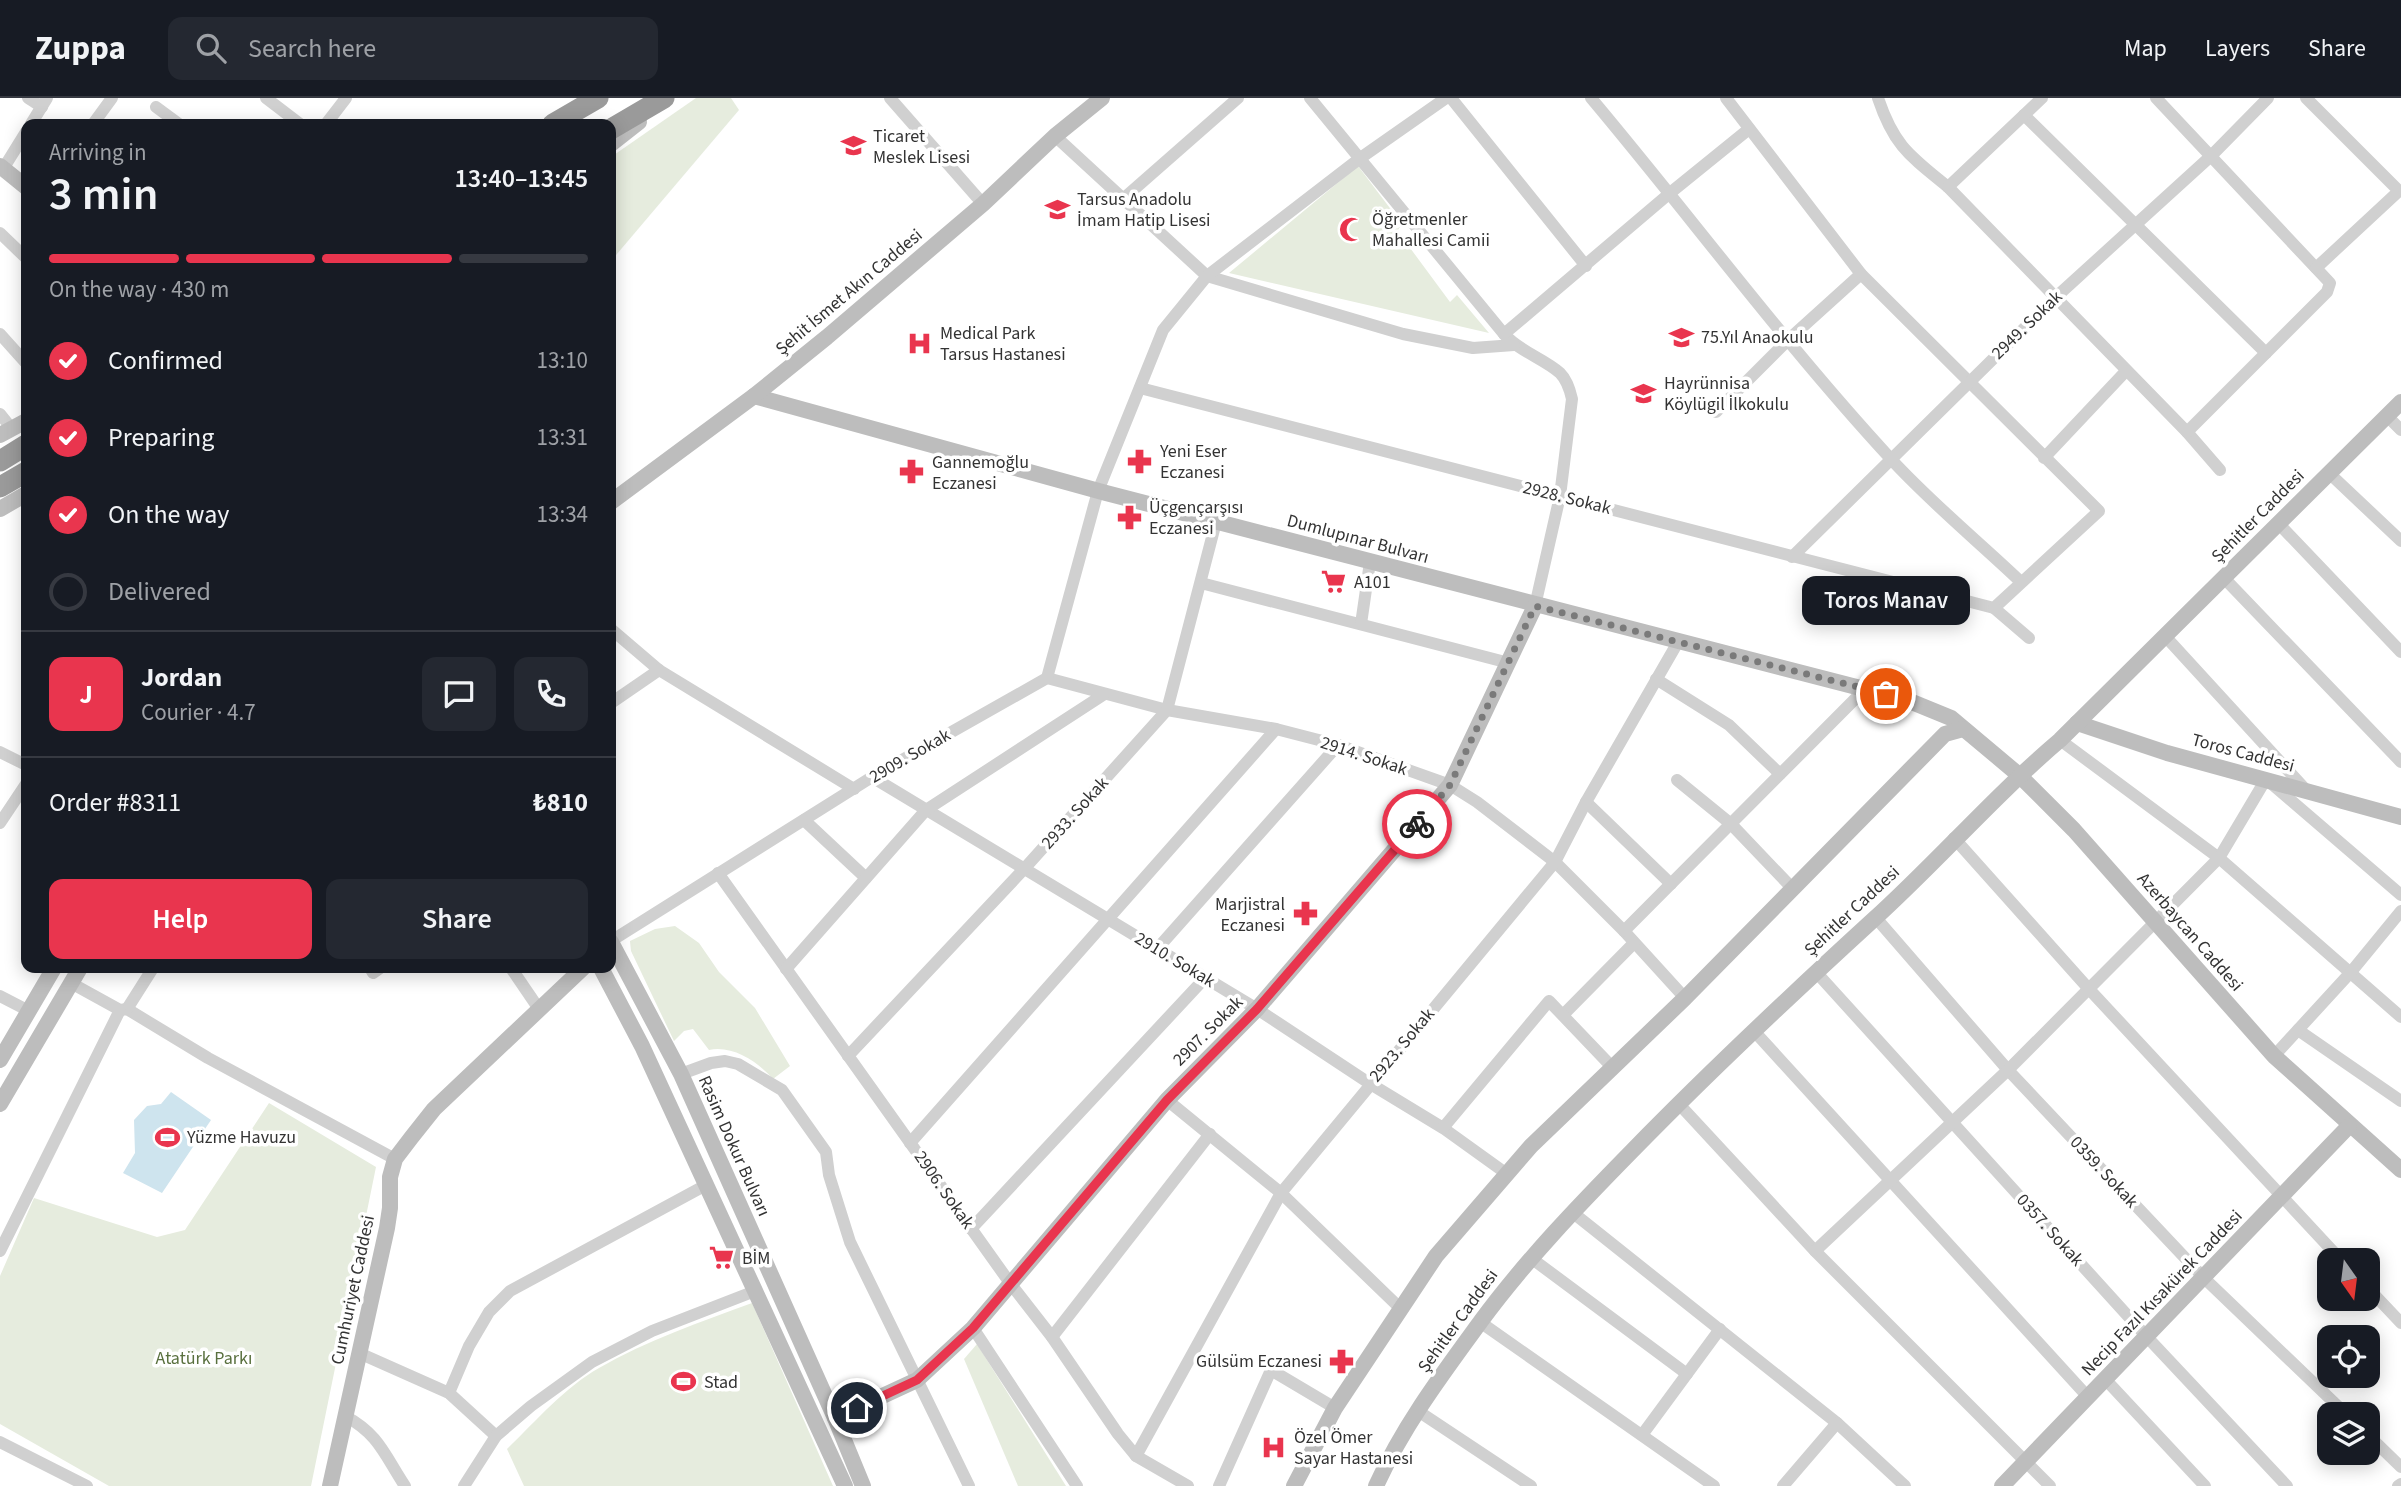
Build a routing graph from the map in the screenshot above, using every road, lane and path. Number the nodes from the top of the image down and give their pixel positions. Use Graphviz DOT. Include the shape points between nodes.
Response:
graph roads {
  1 [pos="28,98"];
  2 [pos="112,98"];
  3 [pos="266,98"];
  4 [pos="346,98"];
  5 [pos="598,98"];
  6 [pos="664,98"];
  7 [pos="669,98"];
  8 [pos="890,98"];
  9 [pos="1102,98"];
  10 [pos="1238,98"];
  11 [pos="1310,98"];
  12 [pos="1449,98"];
  13 [pos="1591,98"];
  14 [pos="1726,98"];
  15 [pos="1878,98"];
  16 [pos="2042,98"];
  17 [pos="2156,98"];
  18 [pos="2268,98"];
  19 [pos="2306,98"];
  20 [pos="45,102"];
  21 [pos="156,107"];
  22 [pos="2024,115"];
  23 [pos="34,119"];
  24 [pos="98,119"];
  25 [pos="172,119"];
  26 [pos="293,119"];
  27 [pos="330,119"];
  28 [pos="562,119"];
  29 [pos="616,126"];
  30 [pos="1749,130"];
  31 [pos="1055,136"];
  32 [pos="21,139"];
  33 [pos="616,140"];
  34 [pos="2211,156"];
  35 [pos="1359,159"];
  36 [pos="1,167"];
  37 [pos="21,183"];
  38 [pos="1948,187"];
  39 [pos="1670,193"];
  40 [pos="1123,199"];
  41 [pos="983,204"];
  42 [pos="2135,226"];
  43 [pos="0,233"];
  44 [pos="21,253"];
  45 [pos="1586,266"];
  46 [pos="2316,268"];
  47 [pos="1861,274"];
  48 [pos="1207,276"];
  49 [pos="2056,297"];
  50 [pos="0,334"];
  51 [pos="1504,334"];
  52 [pos="1788,340"];
  53 [pos="1514,345"];
  54 [pos="2266,353"];
  55 [pos="21,357"];
  56 [pos="2126,371"];
  57 [pos="1969,382"];
  58 [pos="1140,388"];
  59 [pos="754,396"];
  60 [pos="2401,402"];
  61 [pos="1716,412"];
  62 [pos="0,414"];
  63 [pos="2387,416"];
  64 [pos="13,428"];
  65 [pos="2401,430"];
  66 [pos="2187,432"];
  67 [pos="21,449"];
  68 [pos="2044,458"];
  69 [pos="1891,459"];
  70 [pos="0,461"];
  71 [pos="2220,470"];
  72 [pos="2329,473"];
  73 [pos="21,474"];
  74 [pos="0,487"];
  75 [pos="1098,491"];
  76 [pos="1560,496"];
  77 [pos="21,497"];
  78 [pos="616,498"];
  79 [pos="0,509"];
  80 [pos="1216,522"];
  81 [pos="2278,523"];
  82 [pos="2401,541"];
  83 [pos="1792,557"];
  84 [pos="1370,562"];
  85 [pos="2224,578"];
  86 [pos="2021,582"];
  87 [pos="1201,583"];
  88 [pos="1535,606"];
  89 [pos="1994,608"];
  90 [pos="1361,624"];
  91 [pos="616,633"];
  92 [pos="2165,636"];
  93 [pos="2029,638"];
  94 [pos="1678,642"];
  95 [pos="2401,652"];
  96 [pos="1509,663"];
  97 [pos="659,670"];
  98 [pos="1047,678"];
  99 [pos="1657,679"];
  100 [pos="1865,689"];
  101 [pos="1103,695"];
  102 [pos="616,700"];
  103 [pos="1167,709"];
  104 [pos="2077,723"];
  105 [pos="1957,724"];
  106 [pos="1276,729"];
  107 [pos="2060,740"];
  108 [pos="1338,745"];
  109 [pos="0,752"];
  110 [pos="21,762"];
  111 [pos="2401,762"];
  112 [pos="1780,774"];
  113 [pos="2019,775"];
  114 [pos="872,778"];
  115 [pos="2266,779"];
  116 [pos="1677,780"];
  117 [pos="1450,785"];
  118 [pos="853,789"];
  119 [pos="2306,790"];
  120 [pos="21,792"];
  121 [pos="1586,802"];
  122 [pos="926,810"];
  123 [pos="2400,813"];
  124 [pos="804,820"];
  125 [pos="0,823"];
  126 [pos="1731,824"];
  127 [pos="1954,838"];
  128 [pos="2219,858"];
  129 [pos="1555,862"];
  130 [pos="1024,869"];
  131 [pos="718,873"];
  132 [pos="866,878"];
  133 [pos="1671,884"];
  134 [pos="1793,889"];
  135 [pos="2401,895"];
  136 [pos="2401,911"];
  137 [pos="1876,918"];
  138 [pos="1108,920"];
  139 [pos="2155,920"];
  140 [pos="1624,931"];
  141 [pos="616,938"];
  142 [pos="1634,943"];
  143 [pos="1157,949"];
  144 [pos="616,950"];
  145 [pos="786,969"];
  146 [pos="1816,971"];
  147 [pos="2351,972"];
  148 [pos="51,973"];
  149 [pos="77,973"];
  150 [pos="149,973"];
  151 [pos="514,973"];
  152 [pos="578,973"];
  153 [pos="604,973"];
  154 [pos="1205,978"];
  155 [pos="71,983"];
  156 [pos="2088,988"];
  157 [pos="0,996"];
  158 [pos="1685,998"];
  159 [pos="124,1009"];
  160 [pos="539,1009"];
  161 [pos="1257,1009"];
  162 [pos="29,1011"];
  163 [pos="1563,1016"];
  164 [pos="2401,1017"];
  165 [pos="2298,1030"];
  166 [pos="1754,1031"];
  167 [pos="848,1056"];
  168 [pos="2274,1056"];
  169 [pos="0,1060"];
  170 [pos="1613,1068"];
  171 [pos="2008,1070"];
  172 [pos="681,1074"];
  173 [pos="1370,1083"];
  174 [pos="1167,1100"];
  175 [pos="2401,1101"];
  176 [pos="1678,1103"];
  177 [pos="0,1104"];
  178 [pos="1951,1121"];
  179 [pos="2349,1126"];
  180 [pos="1443,1128"];
  181 [pos="1210,1134"];
  182 [pos="910,1143"];
  183 [pos="395,1159"];
  184 [pos="2401,1170"];
  185 [pos="1507,1174"];
  186 [pos="1889,1180"];
  187 [pos="706,1185"];
  188 [pos="1281,1193"];
  189 [pos="2281,1198"];
  190 [pos="1572,1212"];
  191 [pos="971,1229"];
  192 [pos="2329,1248"];
  193 [pos="0,1251"];
  194 [pos="1815,1251"];
  195 [pos="1531,1258"];
  196 [pos="2204,1278"];
  197 [pos="1010,1283"];
  198 [pos="755,1291"];
  199 [pos="2380,1301"];
  200 [pos="1401,1309"];
  201 [pos="1480,1322"];
  202 [pos="2401,1323"];
  203 [pos="973,1328"];
  204 [pos="1720,1329"];
  205 [pos="2147,1336"];
  206 [pos="1052,1337"];
  207 [pos="359,1353"];
  208 [pos="1687,1374"];
  209 [pos="917,1380"];
  210 [pos="2106,1380"];
  211 [pos="449,1393"];
  212 [pos="2088,1397"];
  213 [pos="2333,1402"];
  214 [pos="1335,1408"];
  215 [pos="1418,1411"];
  216 [pos="345,1416"];
  217 [pos="835,1418"];
  218 [pos="1837,1423"];
  219 [pos="1642,1435"];
  220 [pos="496,1436"];
  221 [pos="0,1442"];
  222 [pos="2380,1447"];
  223 [pos="1136,1456"];
  224 [pos="2026,1461"];
  225 [pos="2401,1467"];
  226 [pos="80,1484"];
  227 [pos="1382,1484"];
  228 [pos="330,1486"];
  229 [pos="405,1486"];
  230 [pos="464,1486"];
  231 [pos="845,1486"];
  232 [pos="863,1486"];
  233 [pos="969,1486"];
  234 [pos="1077,1486"];
  235 [pos="1188,1486"];
  236 [pos="1219,1486"];
  237 [pos="1294,1486"];
  238 [pos="1531,1486"];
  239 [pos="1714,1486"];
  240 [pos="1783,1486"];
  241 [pos="1905,1486"];
  242 [pos="2001,1486"];
  243 [pos="2050,1486"];
  244 [pos="2205,1486"];
  245 [pos="2287,1486"];
  1 -- 20 [label="street"];
  2 -- 24 [label="street"];
  3 -- 26 [label="street"];
  4 -- 27 [label="street"];
  5 -- 28 [label="highway"];
  6 -- 29 [label="highway"];
  7 -- 33 [label="street"];
  8 -- 41 [label="street"];
  9 -- 31 [label="street, Şehit İsmet Akın Caddesi"];
  10 -- 40 [label="street"];
  11 -- 35 [label="street"];
  12 -- 35 [label="street"];
  12 -- 45 [label="street"];
  13 -- 39 [label="street"];
  14 -- 30 [label="street"];
  15 -- 38 [label="street" via="1887,125 1907,154"];
  16 -- 22 [label="street"];
  17 -- 34 [label="street"];
  18 -- 34 [label="street, 2949. Sokak"];
  19 -- 46 [label="street" via="2399,191"];
  20 -- 23 [label="street"];
  21 -- 25 [label="street"];
  22 -- 38 [label="street"];
  22 -- 42 [label="street"];
  30 -- 39 [label="street"];
  30 -- 47 [label="street"];
  31 -- 40 [label="street"];
  31 -- 41 [label="street, Şehit İsmet Akın Caddesi"];
  32 -- 36 [label="street"];
  34 -- 42 [label="street, 2949. Sokak"];
  34 -- 46 [label="street"];
  35 -- 48 [label="street"];
  35 -- 51 [label="street"];
  36 -- 37 [label="street"];
  38 -- 49 [label="street"];
  39 -- 45 [label="street"];
  39 -- 52 [label="street"];
  40 -- 48 [label="street"];
  41 -- 59 [label="street, Şehit İsmet Akın Caddesi"];
  42 -- 49 [label="street, 2949. Sokak"];
  42 -- 54 [label="street"];
  43 -- 44 [label="street"];
  45 -- 51 [label="street"];
  46 -- 54 [label="street" via="2330,283 2327,292"];
  47 -- 52 [label="street"];
  47 -- 57 [label="street"];
  48 -- 53 [label="street" via="1403,334 1472,348"];
  48 -- 58 [label="street" via="1163,330"];
  49 -- 56 [label="street"];
  49 -- 57 [label="street, 2949. Sokak"];
  50 -- 55 [label="street"];
  51 -- 53 [label="street"];
  52 -- 61 [label="street"];
  52 -- 69 [label="street"];
  53 -- 76 [label="street" via="1561,374 1573,398"];
  54 -- 66 [label="street"];
  56 -- 66 [label="street"];
  56 -- 68 [label="street"];
  57 -- 68 [label="street"];
  57 -- 69 [label="street, 2949. Sokak"];
  58 -- 75 [label="street"];
  58 -- 76 [label="street, 2928. Sokak"];
  59 -- 75 [label="street, Dumlupınar Bulvarı"];
  59 -- 78 [label="street, Şehit İsmet Akın Caddesi"];
  60 -- 63 [label="street, Şehitler Caddesi"];
  62 -- 64 [label="street"];
  63 -- 65 [label="street"];
  63 -- 72 [label="street, Şehitler Caddesi"];
  66 -- 71 [label="street"];
  67 -- 70 [label="highway"];
  68 -- 86 [label="street" via="2099,511"];
  69 -- 83 [label="street, 2949. Sokak"];
  69 -- 86 [label="street"];
  72 -- 81 [label="street, Şehitler Caddesi"];
  72 -- 82 [label="street"];
  73 -- 74 [label="highway"];
  75 -- 80 [label="street, Dumlupınar Bulvarı"];
  75 -- 98 [label="street"];
  76 -- 83 [label="street, 2928. Sokak"];
  76 -- 88 [label="street"];
  77 -- 79 [label="street"];
  80 -- 84 [label="street, Dumlupınar Bulvarı"];
  80 -- 87 [label="street, 2933. Sokak"];
  81 -- 85 [label="street, Şehitler Caddesi"];
  81 -- 95 [label="street"];
  83 -- 89 [label="street, 2928. Sokak"];
  84 -- 88 [label="street, Dumlupınar Bulvarı"];
  84 -- 90 [label="street"];
  85 -- 92 [label="street, Şehitler Caddesi"];
  85 -- 111 [label="street"];
  86 -- 89 [label="street"];
  87 -- 90 [label="street"];
  87 -- 103 [label="street, 2933. Sokak"];
  88 -- 94 [label="street, Dumlupınar Bulvarı"];
  88 -- 96 [label="street, 2907. Sokak"];
  89 -- 93 [label="street, 2928. Sokak"];
  90 -- 96 [label="street"];
  91 -- 97 [label="street"];
  92 -- 104 [label="street, Şehitler Caddesi"];
  92 -- 119 [label="street"];
  94 -- 99 [label="street, 2923. Sokak"];
  94 -- 100 [label="street, Dumlupınar Bulvarı"];
  96 -- 117 [label="street, 2907. Sokak"];
  97 -- 102 [label="street"];
  97 -- 118 [label="street"];
  98 -- 101 [label="street, 2914. Sokak"];
  98 -- 114 [label="street, 2909. Sokak"];
  99 -- 112 [label="street" via="1729,725"];
  99 -- 121 [label="street, 2923. Sokak"];
  100 -- 105 [label="street, Dumlupınar Bulvarı" via="1907,700"];
  100 -- 112 [label="street"];
  101 -- 103 [label="street, 2914. Sokak"];
  101 -- 122 [label="street"];
  103 -- 106 [label="street, 2914. Sokak"];
  103 -- 130 [label="street, 2933. Sokak"];
  104 -- 107 [label="street, Şehitler Caddesi"];
  104 -- 115 [label="street, Toros Caddesi"];
  105 -- 113 [label="street, Azerbaycan Caddesi"];
  105 -- 134 [label="street"];
  106 -- 108 [label="street, 2914. Sokak"];
  106 -- 138 [label="street"];
  107 -- 113 [label="street, Şehitler Caddesi"];
  107 -- 128 [label="street"];
  108 -- 117 [label="street, 2914. Sokak"];
  108 -- 143 [label="street"];
  109 -- 110 [label="street"];
  112 -- 126 [label="street"];
  113 -- 127 [label="street, Şehitler Caddesi"];
  113 -- 139 [label="street, Azerbaycan Caddesi"];
  114 -- 118 [label="street, 2909. Sokak"];
  114 -- 122 [label="street, 2910. Sokak"];
  115 -- 119 [label="street, Toros Caddesi"];
  115 -- 128 [label="street"];
  115 -- 135 [label="street"];
  116 -- 126 [label="street"];
  117 -- 129 [label="street, 2914. Sokak"];
  117 -- 161 [label="street, 2907. Sokak"];
  118 -- 124 [label="street, 2909. Sokak"];
  119 -- 123 [label="street, Toros Caddesi"];
  120 -- 125 [label="street"];
  121 -- 129 [label="street, 2923. Sokak"];
  121 -- 133 [label="street"];
  122 -- 130 [label="street, 2910. Sokak"];
  122 -- 132 [label="street"];
  124 -- 131 [label="street, 2909. Sokak"];
  124 -- 132 [label="street"];
  126 -- 133 [label="street"];
  126 -- 134 [label="street"];
  127 -- 137 [label="street, Şehitler Caddesi"];
  127 -- 156 [label="street"];
  128 -- 139 [label="street"];
  128 -- 147 [label="street"];
  129 -- 140 [label="street, 2914. Sokak"];
  129 -- 173 [label="street, 2923. Sokak"];
  130 -- 138 [label="street, 2910. Sokak"];
  130 -- 167 [label="street, 2933. Sokak"];
  131 -- 141 [label="street, 2909. Sokak"];
  131 -- 145 [label="street, 2906. Sokak"];
  132 -- 145 [label="street"];
  133 -- 140 [label="street"];
  134 -- 158 [label="street"];
  136 -- 147 [label="street"];
  137 -- 146 [label="street, Şehitler Caddesi"];
  137 -- 171 [label="street, 0359. Sokak"];
  138 -- 143 [label="street, 2910. Sokak"];
  138 -- 182 [label="street"];
  139 -- 156 [label="street"];
  139 -- 168 [label="street, Azerbaycan Caddesi"];
  140 -- 142 [label="street, 2914. Sokak"];
  142 -- 158 [label="street, 2914. Sokak"];
  142 -- 163 [label="street"];
  143 -- 154 [label="street, 2910. Sokak"];
  144 -- 172 [label="street, Rasim Dokur Bulvarı"];
  145 -- 167 [label="street, 2906. Sokak"];
  146 -- 166 [label="street, Şehitler Caddesi"];
  146 -- 178 [label="street, 0357. Sokak"];
  147 -- 164 [label="street"];
  147 -- 165 [label="street"];
  148 -- 162 [label="street"];
  149 -- 155 [label="street"];
  150 -- 159 [label="street"];
  151 -- 160 [label="street"];
  152 -- 160 [label="street, Cumhuriyet Caddesi"];
  153 -- 187 [label="street"];
  154 -- 161 [label="street, 2910. Sokak"];
  154 -- 191 [label="street"];
  155 -- 159 [label="street"];
  155 -- 177 [label="street"];
  156 -- 171 [label="street"];
  156 -- 189 [label="street"];
  157 -- 162 [label="street"];
  158 -- 170 [label="street"];
  159 -- 183 [label="street"];
  159 -- 193 [label="street"];
  160 -- 183 [label="street, Cumhuriyet Caddesi" via="434,1109"];
  161 -- 173 [label="street, 2910. Sokak"];
  161 -- 174 [label="street, 2907. Sokak"];
  162 -- 169 [label="street"];
  163 -- 170 [label="street"];
  163 -- 180 [label="street" via="1549,1001"];
  165 -- 168 [label="street"];
  165 -- 175 [label="street"];
  166 -- 176 [label="street, Şehitler Caddesi"];
  166 -- 186 [label="street"];
  167 -- 182 [label="street, 2906. Sokak"];
  168 -- 179 [label="street, Azerbaycan Caddesi"];
  170 -- 185 [label="street"];
  171 -- 178 [label="street"];
  171 -- 196 [label="street, 0359. Sokak"];
  172 -- 209 [label="street" via="725,1061 782,1090 826,1152 850,1242"];
  172 -- 217 [label="street, Rasim Dokur Bulvarı"];
  173 -- 180 [label="street, 2910. Sokak"];
  173 -- 188 [label="street, 2923. Sokak"];
  174 -- 181 [label="street"];
  174 -- 197 [label="street, 2907. Sokak"];
  176 -- 190 [label="street, Şehitler Caddesi"];
  176 -- 194 [label="street"];
  178 -- 186 [label="street"];
  178 -- 205 [label="street, 0357. Sokak"];
  179 -- 184 [label="street, Azerbaycan Caddesi"];
  179 -- 189 [label="street, Necip Fazıl Kısakürek Caddesi"];
  180 -- 185 [label="street, 2910. Sokak"];
  181 -- 188 [label="street"];
  181 -- 206 [label="street"];
  182 -- 191 [label="street, 2906. Sokak"];
  183 -- 207 [label="street, Cumhuriyet Caddesi" via="389,1218"];
  185 -- 200 [label="street" via="1436,1256"];
  186 -- 194 [label="street"];
  186 -- 212 [label="street"];
  187 -- 198 [label="street"];
  187 -- 211 [label="street" via="510,1291 489,1312"];
  188 -- 200 [label="street"];
  188 -- 223 [label="street, 2923. Sokak"];
  189 -- 192 [label="street"];
  189 -- 196 [label="street, Necip Fazıl Kısakürek Caddesi"];
  190 -- 195 [label="street, Şehitler Caddesi"];
  190 -- 204 [label="street"];
  191 -- 197 [label="street, 2906. Sokak"];
  194 -- 224 [label="street"];
  195 -- 201 [label="street, Şehitler Caddesi"];
  195 -- 208 [label="street"];
  196 -- 205 [label="street, Necip Fazıl Kısakürek Caddesi"];
  196 -- 213 [label="street, 0359. Sokak"];
  197 -- 203 [label="street, 2907. Sokak"];
  197 -- 206 [label="street, 2906. Sokak"];
  198 -- 220 [label="street" via="652,1331 592,1362"];
  198 -- 231 [label="street"];
  199 -- 202 [label="street"];
  200 -- 214 [label="street"];
  201 -- 215 [label="street, Şehitler Caddesi"];
  201 -- 219 [label="street"];
  203 -- 209 [label="street, 2907. Sokak"];
  203 -- 234 [label="street"];
  204 -- 208 [label="street"];
  204 -- 218 [label="street"];
  205 -- 210 [label="street, Necip Fazıl Kısakürek Caddesi"];
  205 -- 245 [label="street, 0357. Sokak"];
  206 -- 223 [label="street, 2906. Sokak"];
  207 -- 211 [label="street"];
  207 -- 216 [label="street, Cumhuriyet Caddesi"];
  208 -- 219 [label="street"];
  209 -- 217 [label="street, 2907. Sokak"];
  209 -- 233 [label="street"];
  210 -- 212 [label="street, Necip Fazıl Kısakürek Caddesi"];
  210 -- 244 [label="street"];
  211 -- 220 [label="street"];
  212 -- 224 [label="street, Necip Fazıl Kısakürek Caddesi"];
  214 -- 236 [label="street" via="1271,1370"];
  214 -- 237 [label="street"];
  215 -- 227 [label="street, Şehitler Caddesi"];
  215 -- 238 [label="street"];
  216 -- 228 [label="street, Cumhuriyet Caddesi"];
  216 -- 229 [label="street" via="364,1426 383,1448"];
  217 -- 232 [label="street, Rasim Dokur Bulvarı"];
  218 -- 240 [label="street"];
  218 -- 241 [label="street"];
  219 -- 239 [label="street"];
  220 -- 230 [label="street"];
  221 -- 226 [label="street"];
  222 -- 225 [label="street"];
  223 -- 235 [label="street, 2906. Sokak"];
  224 -- 242 [label="street, Necip Fazıl Kısakürek Caddesi"];
  224 -- 243 [label="street"];
}
